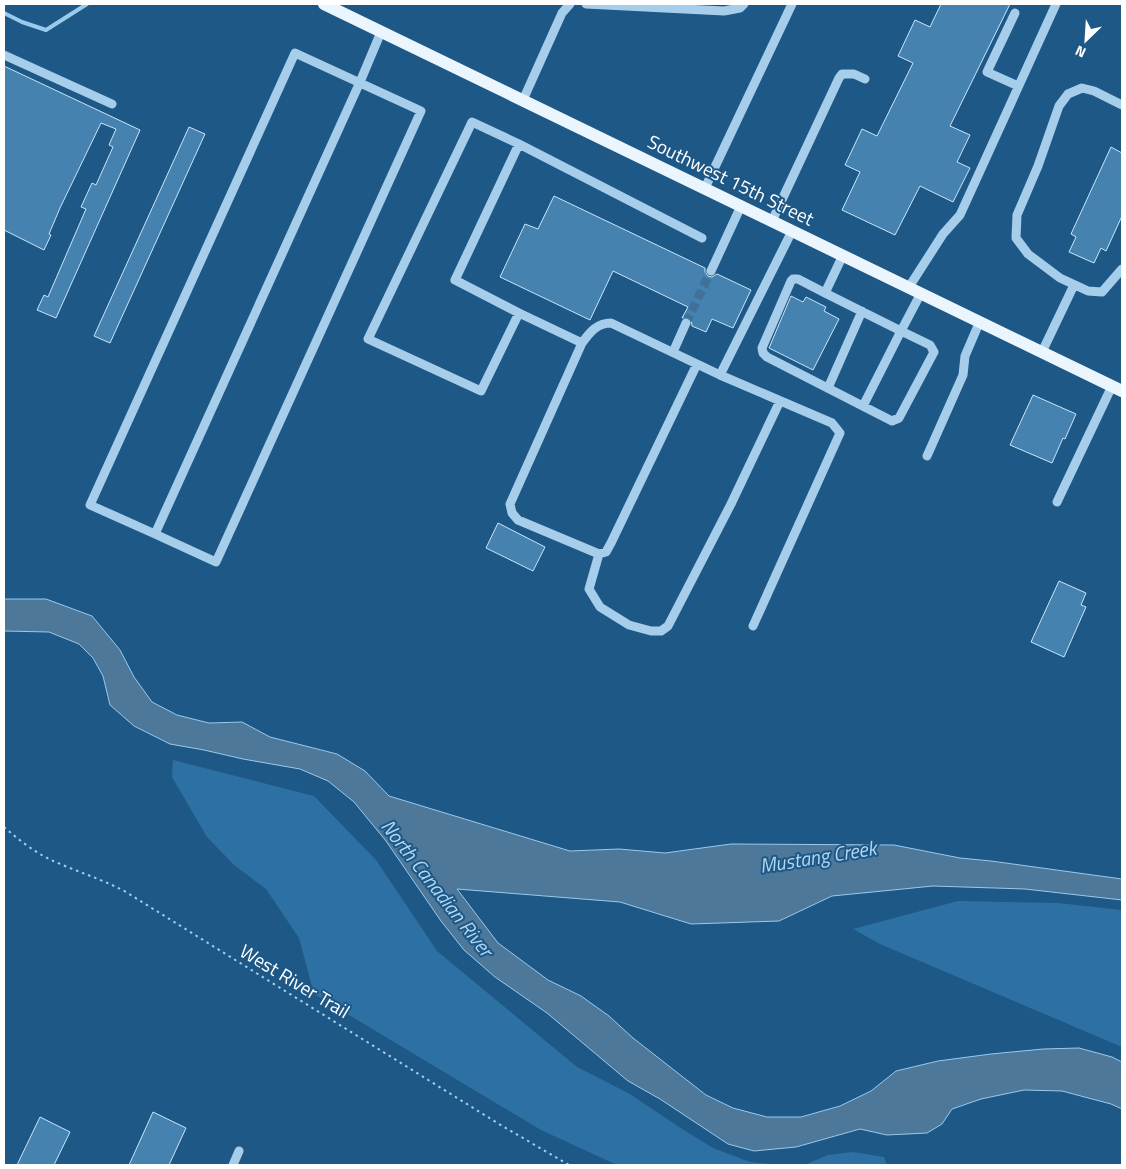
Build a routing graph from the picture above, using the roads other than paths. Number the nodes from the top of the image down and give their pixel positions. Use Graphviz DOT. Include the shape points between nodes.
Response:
graph roads {
  1 [pos="324,4"];
  2 [pos="570,4"];
  3 [pos="586,4"];
  4 [pos="744,4"];
  5 [pos="792,4"];
  6 [pos="1056,4"];
  7 [pos="1015,13"];
  8 [pos="382,32"];
  9 [pos="4,55"];
  10 [pos="865,79"];
  11 [pos="360,82"];
  12 [pos="1018,86"];
  13 [pos="523,100"];
  14 [pos="112,104"];
  15 [pos="1122,105"];
  16 [pos="519,144"];
  17 [pos="705,188"];
  18 [pos="740,206"];
  19 [pos="772,221"];
  20 [pos="792,231"];
  21 [pos="702,238"];
  22 [pos="844,256"];
  23 [pos="1122,269"];
  24 [pos="710,271"];
  25 [pos="1074,285"];
  26 [pos="915,290"];
  27 [pos="825,293"];
  28 [pos="862,311"];
  29 [pos="519,312"];
  30 [pos="980,321"];
  31 [pos="686,323"];
  32 [pos="901,330"];
  33 [pos="582,343"];
  34 [pos="674,352"];
  35 [pos="1042,352"];
  36 [pos="696,364"];
  37 [pos="720,375"];
  38 [pos="828,388"];
  39 [pos="1117,388"];
  40 [pos="780,401"];
  41 [pos="863,406"];
  42 [pos="927,456"];
  43 [pos="1057,502"];
  44 [pos="155,534"];
  45 [pos="599,554"];
  46 [pos="753,626"];
  47 [pos="240,1151"];
  48 [pos="233,1165"];
  1 -- 8 [label="main road, Southwest 15th Street"];
  2 -- 13 [label="lane" via="562,14"];
  3 -- 4 [label="lane" via="724,11"];
  5 -- 17 [label="lane"];
  6 -- 12 [label="lane"];
  7 -- 12 [label="lane" via="987,72"];
  8 -- 11 [label="lane"];
  8 -- 13 [label="main road, Southwest 15th Street"];
  9 -- 14 [label="lane"];
  10 -- 19 [label="lane" via="854,74 842,74 839,78"];
  11 -- 44 [label="lane"];
  11 -- 44 [label="lane" via="420,111 216,562"];
  11 -- 44 [label="lane" via="295,52 282,80 90,504"];
  12 -- 26 [label="lane" via="960,215 943,234"];
  13 -- 17 [label="main road, Southwest 15th Street"];
  15 -- 25 [label="lane" via="1082,88 1068,94 1059,106 1017,215 1016,238 1028,254"];
  16 -- 21 [label="lane"];
  16 -- 29 [label="lane" via="455,280"];
  16 -- 29 [label="lane" via="472,122 368,339 481,391"];
  17 -- 18 [label="main road, Southwest 15th Street"];
  18 -- 19 [label="main road, Southwest 15th Street"];
  18 -- 24 [label="lane"];
  19 -- 20 [label="main road, Southwest 15th Street"];
  20 -- 22 [label="main road, Southwest 15th Street"];
  20 -- 37 [label="lane"];
  22 -- 26 [label="main road, Southwest 15th Street"];
  22 -- 27 [label="lane"];
  23 -- 25 [label="lane" via="1102,292"];
  25 -- 35 [label="lane"];
  26 -- 30 [label="main road, Southwest 15th Street"];
  26 -- 32 [label="lane"];
  27 -- 28 [label="lane"];
  27 -- 38 [label="lane" via="794,279 762,348 766,357"];
  28 -- 32 [label="lane"];
  28 -- 38 [label="lane"];
  29 -- 33 [label="lane"];
  30 -- 35 [label="main road, Southwest 15th Street"];
  30 -- 42 [label="lane" via="965,356 963,375"];
  31 -- 34 [label="lane"];
  32 -- 41 [label="lane"];
  32 -- 41 [label="lane" via="930,345 934,352 900,418 892,421"];
  33 -- 34 [label="lane" via="593,329 611,322"];
  33 -- 45 [label="lane" via="510,504 518,520"];
  34 -- 36 [label="lane"];
  35 -- 39 [label="main road, Southwest 15th Street"];
  36 -- 37 [label="lane"];
  36 -- 45 [label="lane" via="612,543 606,552"];
  37 -- 40 [label="lane"];
  38 -- 41 [label="lane"];
  39 -- 43 [label="lane"];
  40 -- 45 [label="lane" via="668,626 661,631 651,631 629,625 600,606 589,589"];
  40 -- 46 [label="lane" via="832,424 840,434"];
  47 -- 48 [label="lane"];
}
